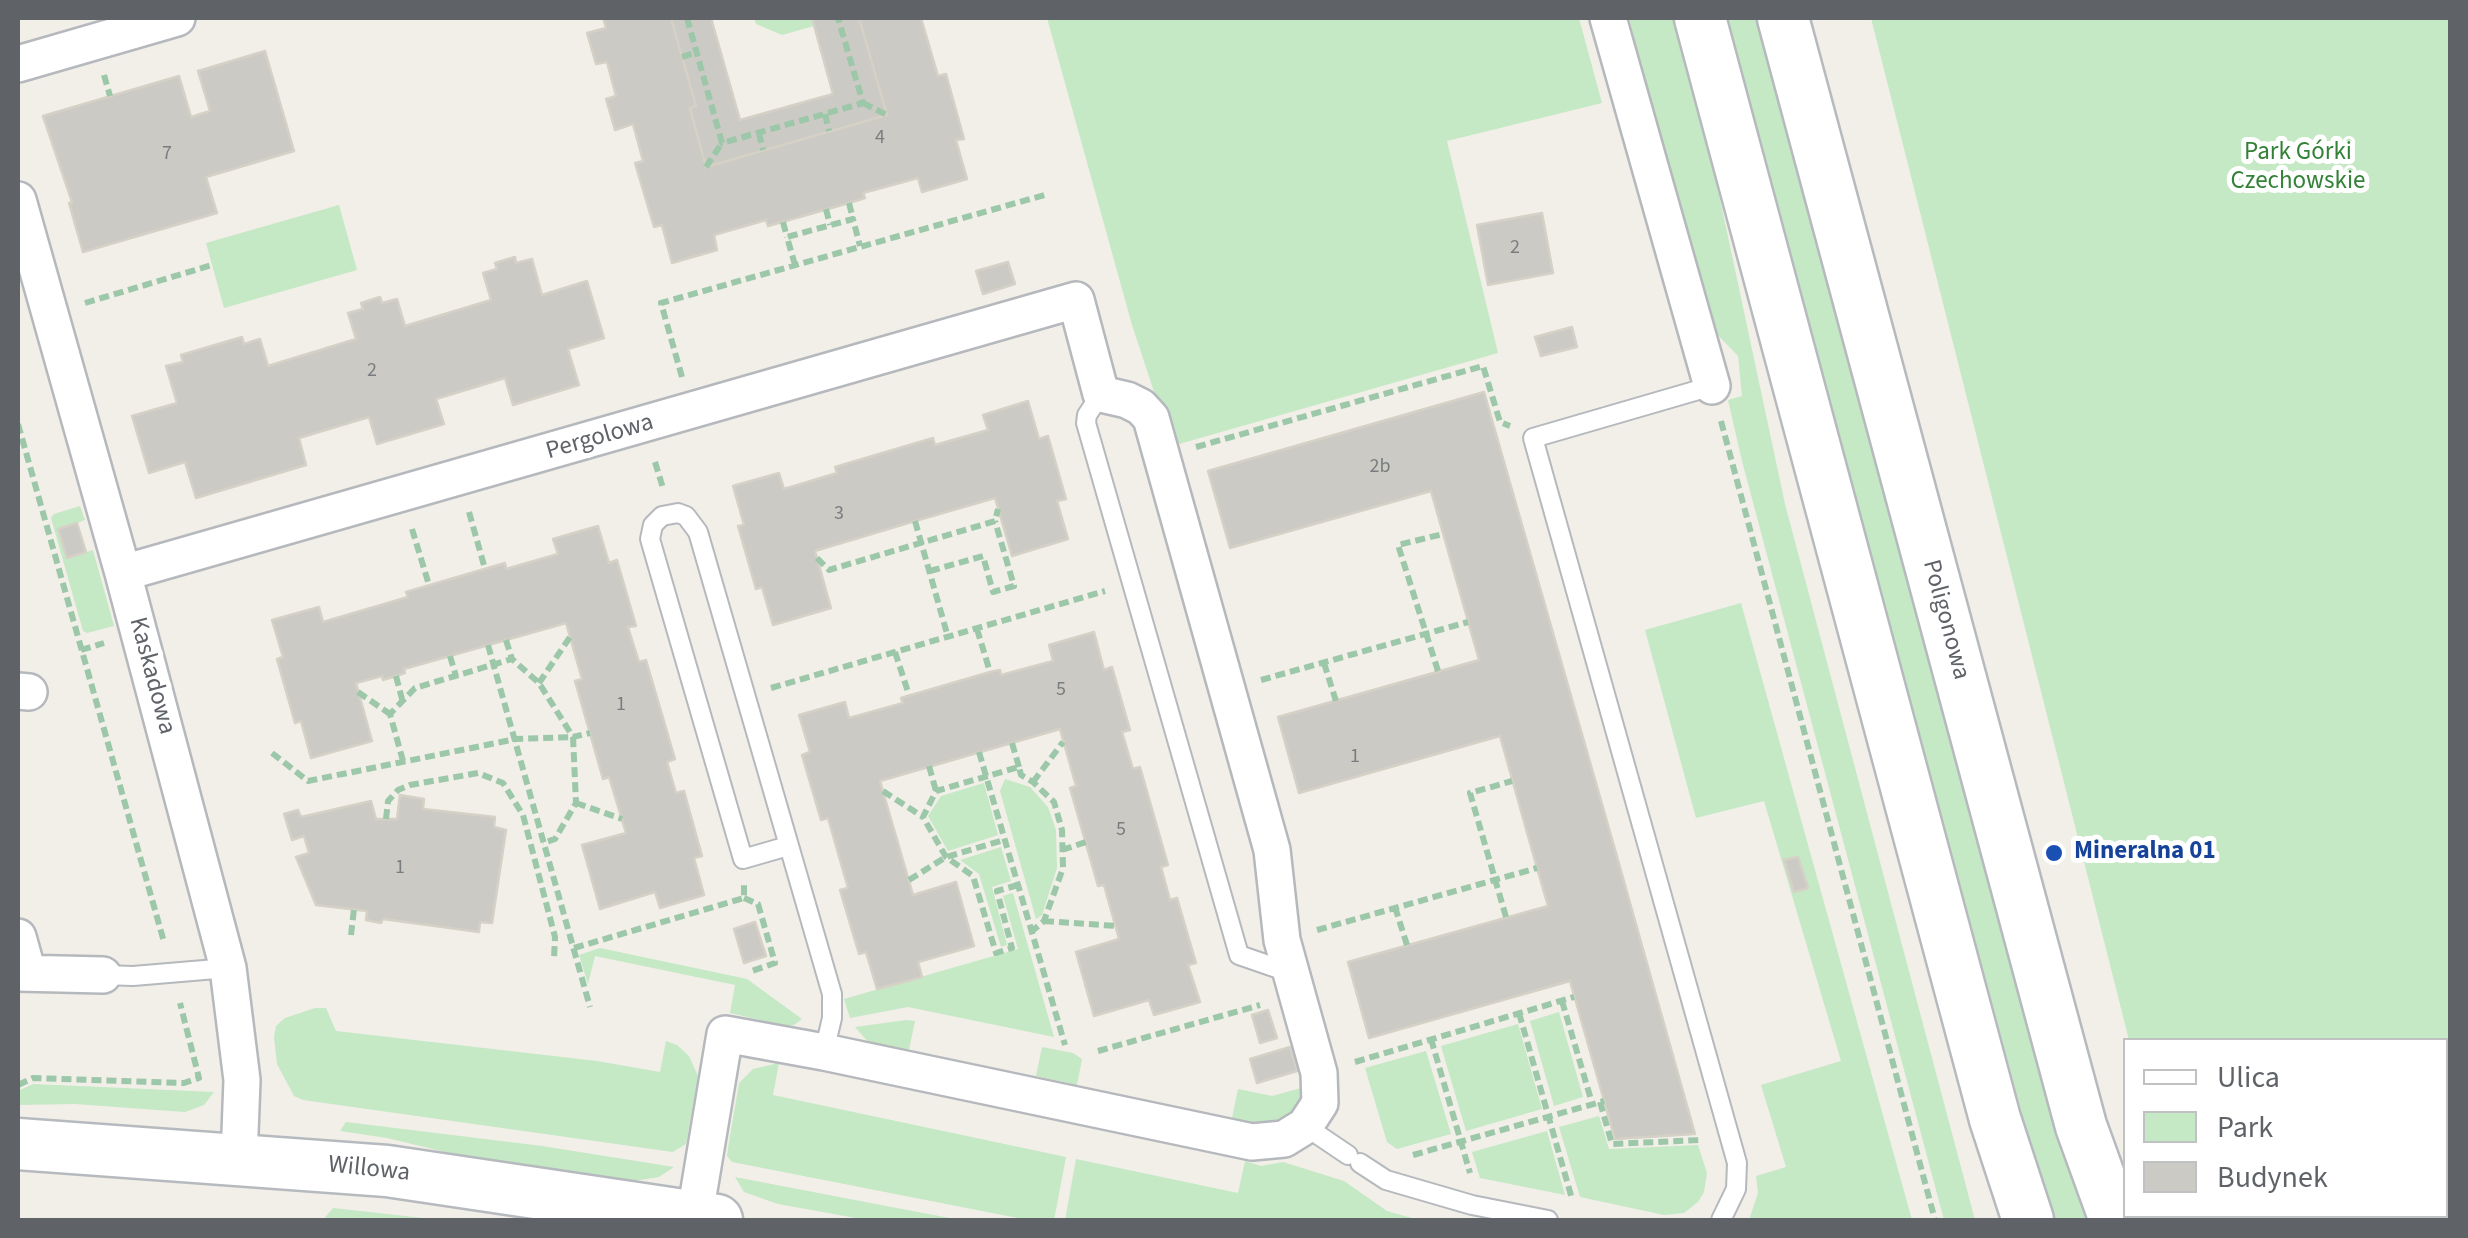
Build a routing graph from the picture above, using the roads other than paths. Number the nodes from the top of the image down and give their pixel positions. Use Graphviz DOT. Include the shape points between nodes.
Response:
graph roads {
  1 [pos="177,18"];
  2 [pos="1608,18"];
  3 [pos="1700,18"];
  4 [pos="1783,18"];
  5 [pos="18,64"];
  6 [pos="18,200"];
  7 [pos="1712,386"];
  8 [pos="1101,394"];
  9 [pos="123,574"];
  10 [pos="788,846"];
  11 [pos="18,937"];
  12 [pos="228,968"];
  13 [pos="1290,969"];
  14 [pos="23,973"];
  15 [pos="103,975"];
  16 [pos="824,1052"];
  17 [pos="1995,1120"];
  18 [pos="1305,1126"];
  19 [pos="18,1144"];
  20 [pos="239,1159"];
  21 [pos="702,1219"];
  22 [pos="1548,1220"];
  23 [pos="1721,1220"];
  24 [pos="2004,1220"];
  25 [pos="2028,1220"];
  26 [pos="2116,1220"];
  1 -- 5 [label="street"];
  2 -- 7 [label="street"];
  3 -- 17 [label="main road"];
  4 -- 26 [label="main road, Poligonowa" via="2076,1107"];
  6 -- 9 [label="street, Kaskadowa"];
  7 -- 23 [label="lane" via="1533,438 1737,1163 1736,1189"];
  8 -- 9 [label="street, Pergolowa" via="1076,300"];
  8 -- 13 [label="street" via="1140,407 1151,418 1272,850"];
  8 -- 13 [label="lane" via="1086,424 1238,955"];
  9 -- 12 [label="street, Kaskadowa"];
  10 -- 10 [label="lane" via="698,532 686,516 662,516 650,540 742,859"];
  10 -- 16 [label="lane" via="832,994"];
  11 -- 14 [label="street"];
  12 -- 15 [label="lane"];
  12 -- 20 [label="street, Kaskadowa" via="242,1080"];
  13 -- 18 [label="street" via="1318,1073 1320,1103"];
  14 -- 15 [label="street"];
  16 -- 18 [label="street" via="1252,1142 1284,1138"];
  16 -- 21 [label="street" via="725,1034"];
  17 -- 24 [label="main road"];
  17 -- 25 [label="main road"];
  18 -- 22 [label="lane" via="1386,1180"];
  19 -- 20 [label="main road, Willowa"];
  20 -- 21 [label="main road, Willowa" via="387,1171"];
}
